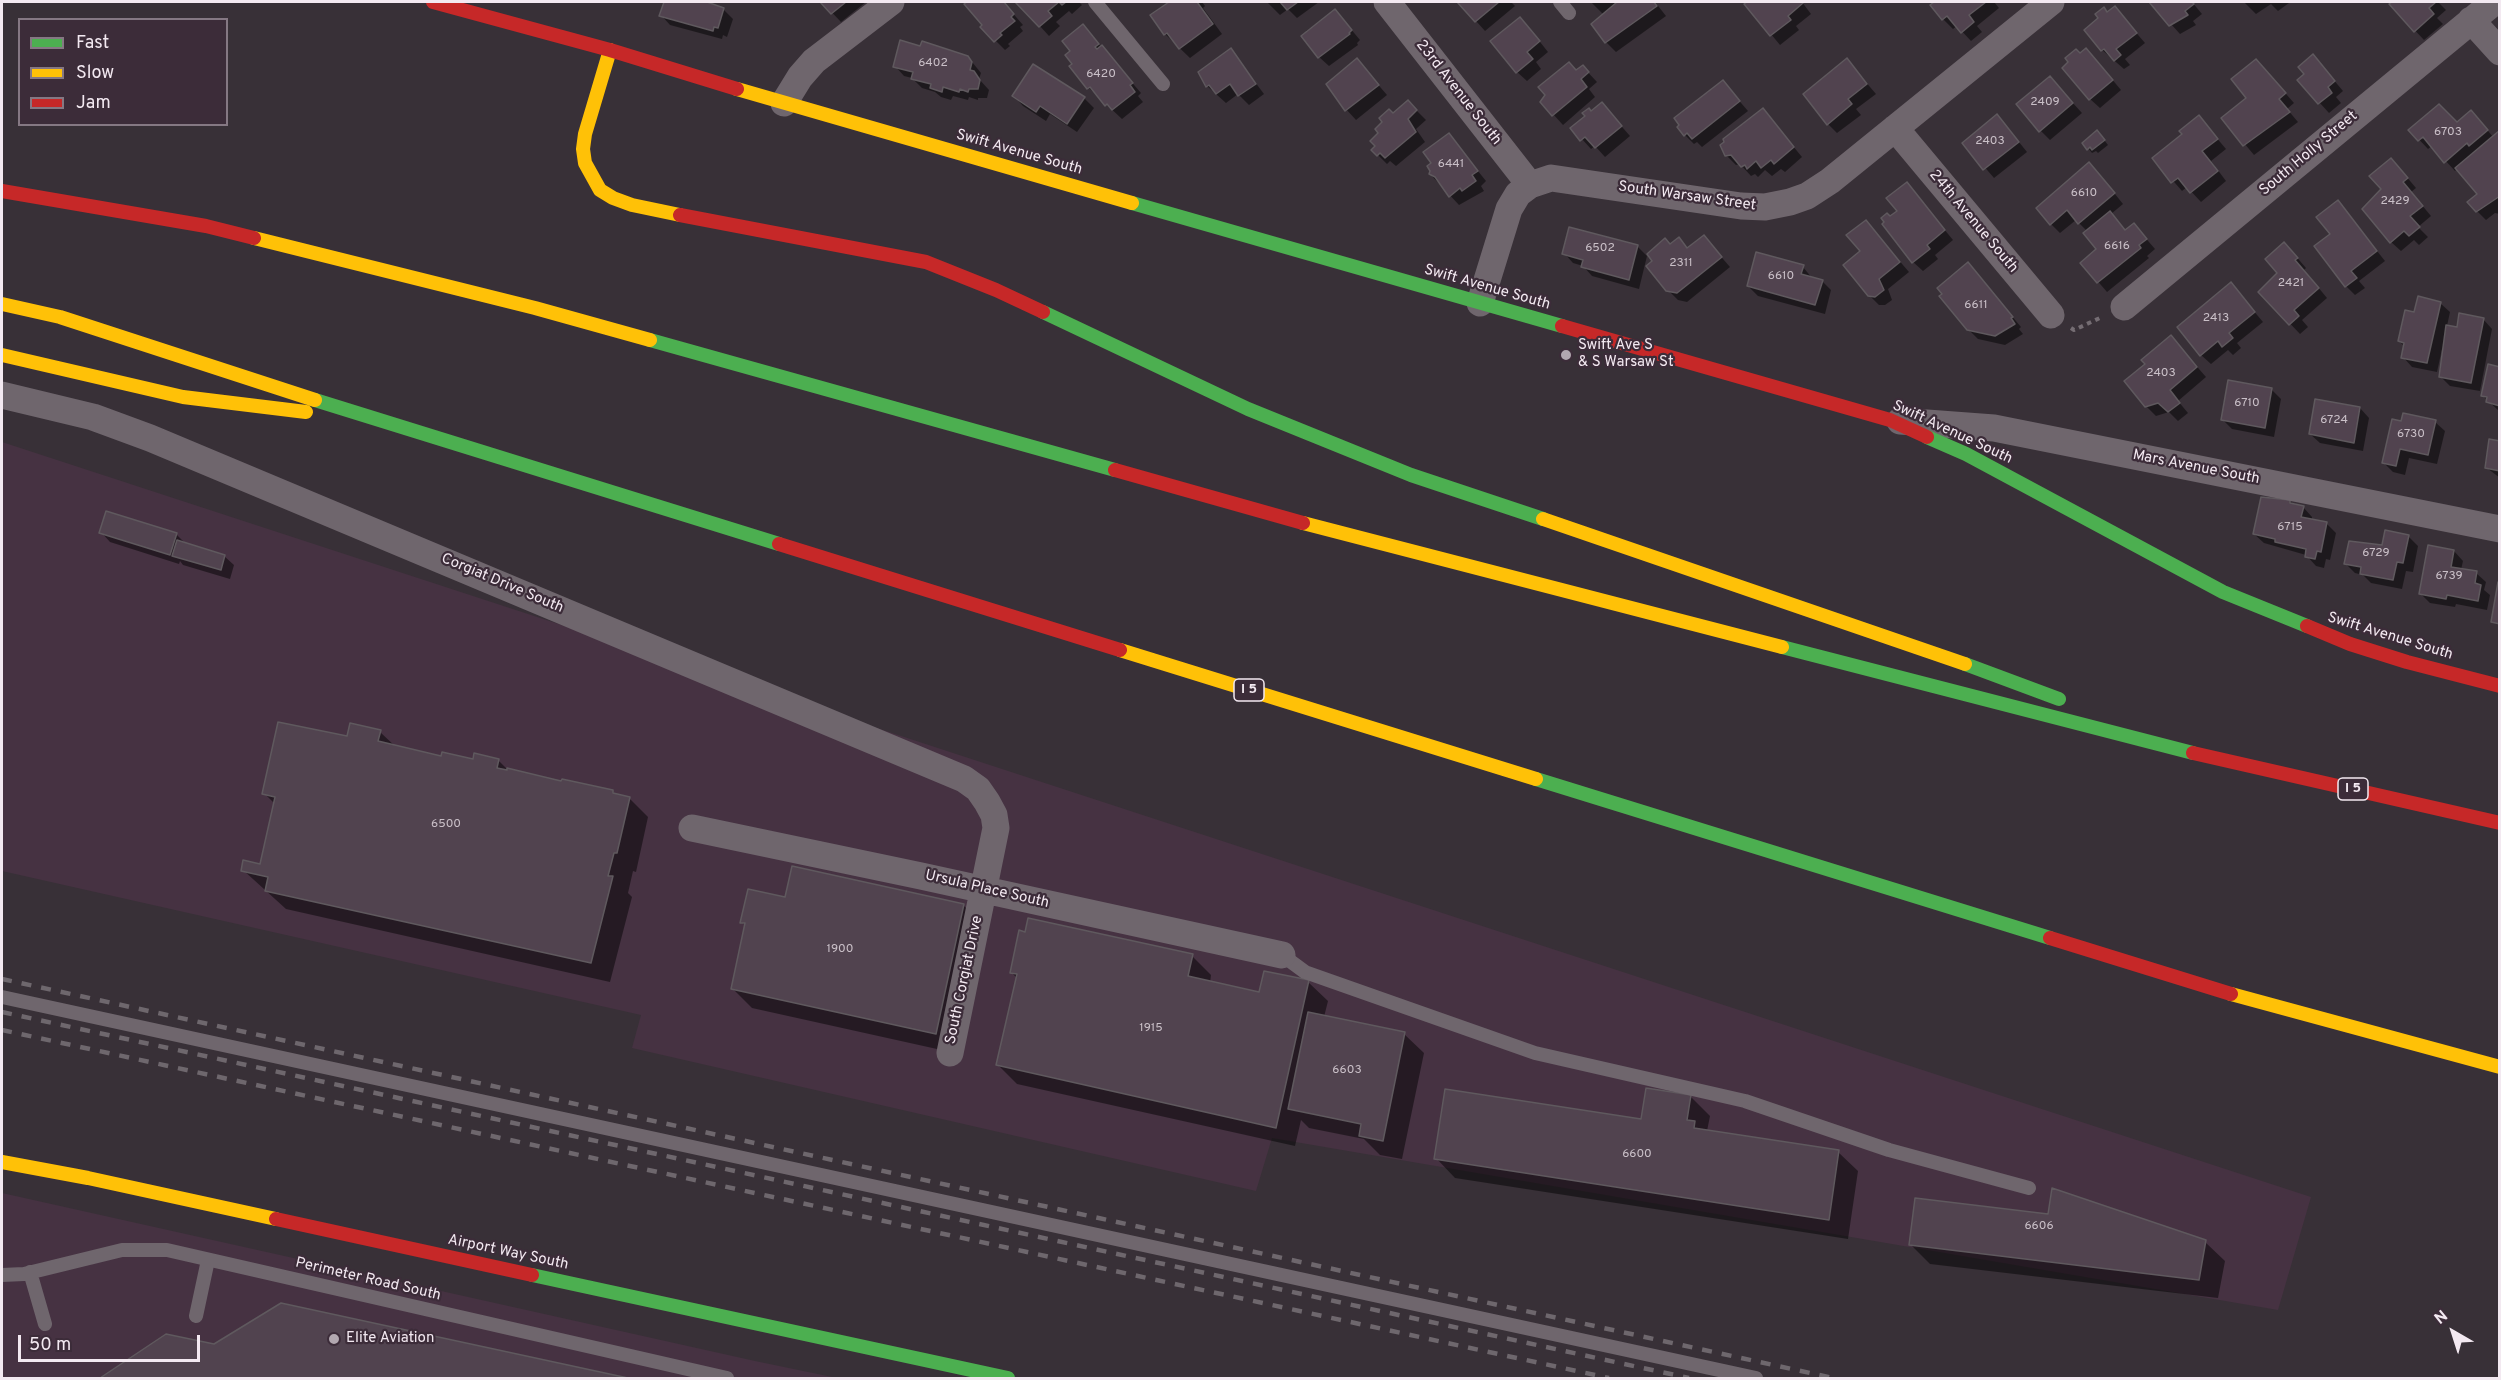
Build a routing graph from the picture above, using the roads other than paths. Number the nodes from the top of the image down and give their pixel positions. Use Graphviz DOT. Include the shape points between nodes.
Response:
graph roads {
  1 [pos="433,2"];
  2 [pos="891,2"];
  3 [pos="1095,2"];
  4 [pos="1386,2"];
  5 [pos="1560,2"];
  6 [pos="2494,2"];
  7 [pos="2040,5"];
  8 [pos="1569,13"];
  9 [pos="2471,20"];
  10 [pos="610,50"];
  11 [pos="2499,52"];
  12 [pos="1163,84"];
  13 [pos="784,103"];
  14 [pos="1895,128"];
  15 [pos="1530,185"];
  16 [pos="2,191"];
  17 [pos="1480,303"];
  18 [pos="2,304"];
  19 [pos="2124,307"];
  20 [pos="2051,315"];
  21 [pos="2,356"];
  22 [pos="2,395"];
  23 [pos="1890,420"];
  24 [pos="385,422"];
  25 [pos="2499,529"];
  26 [pos="2499,686"];
  27 [pos="2076,706"];
  28 [pos="2097,714"];
  29 [pos="2206,756"];
  30 [pos="987,802"];
  31 [pos="2499,823"];
  32 [pos="692,828"];
  33 [pos="984,890"];
  34 [pos="1282,955"];
  35 [pos="2,997"];
  36 [pos="950,1053"];
  37 [pos="2499,1067"];
  38 [pos="2,1162"];
  39 [pos="2029,1188"];
  40 [pos="208,1260"];
  41 [pos="30,1272"];
  42 [pos="2,1275"];
  43 [pos="196,1316"];
  44 [pos="45,1324"];
  45 [pos="727,1378"];
  46 [pos="1008,1378"];
  47 [pos="1756,1378"];
  1 -- 10 [label="main road, Swift Avenue South"];
  2 -- 13 [label="street" via="814,61"];
  3 -- 12 [label="lane"];
  4 -- 15 [label="street, 23rd Avenue South"];
  5 -- 8 [label="lane"];
  6 -- 9 [label="street, South Holly Street"];
  7 -- 14 [label="street, South Warsaw Street"];
  9 -- 11 [label="street"];
  9 -- 19 [label="street, South Holly Street"];
  10 -- 13 [label="main road, Swift Avenue South"];
  10 -- 27 [label="main road" via="583,149 591,177 600,190 613,198 632,205 926,262 996,290 1248,409 1411,475 1924,648"];
  13 -- 17 [label="main road, Swift Avenue South"];
  14 -- 15 [label="street, South Warsaw Street" via="1807,196 1765,207 1551,178"];
  14 -- 20 [label="street, 24th Avenue South"];
  15 -- 17 [label="street" via="1518,194 1509,209"];
  16 -- 29 [label="main road, I 5" via="206,226 524,305 1331,531"];
  17 -- 23 [label="main road, Swift Avenue South"];
  18 -- 24 [label="main road, I 5" via="60,317"];
  21 -- 24 [label="main road" via="183,397"];
  22 -- 30 [label="street, Corgiat Drive South" via="93,417 160,442 964,779"];
  23 -- 25 [label="street, Mars Avenue South" via="1994,428"];
  23 -- 26 [label="main road, Swift Avenue South" via="1966,454 2223,592 2350,644"];
  24 -- 37 [label="main road, I 5" via="2270,1006"];
  28 -- 29 [label="main road"];
  29 -- 31 [label="main road, I 5"];
  30 -- 33 [label="street, South Corgiat Drive" via="996,828"];
  32 -- 33 [label="street, Ursula Place South"];
  33 -- 34 [label="street, Ursula Place South"];
  33 -- 36 [label="street, South Corgiat Drive"];
  34 -- 39 [label="lane" via="1305,972 1535,1053 1745,1101 1889,1150"];
  35 -- 47 [label="lane"];
  38 -- 46 [label="main road, Airport Way South"];
  40 -- 41 [label="lane, Perimeter Road South" via="167,1250 122,1250"];
  40 -- 43 [label="lane"];
  40 -- 45 [label="lane, Perimeter Road South"];
  41 -- 42 [label="lane, Perimeter Road South"];
  41 -- 44 [label="lane"];
}
